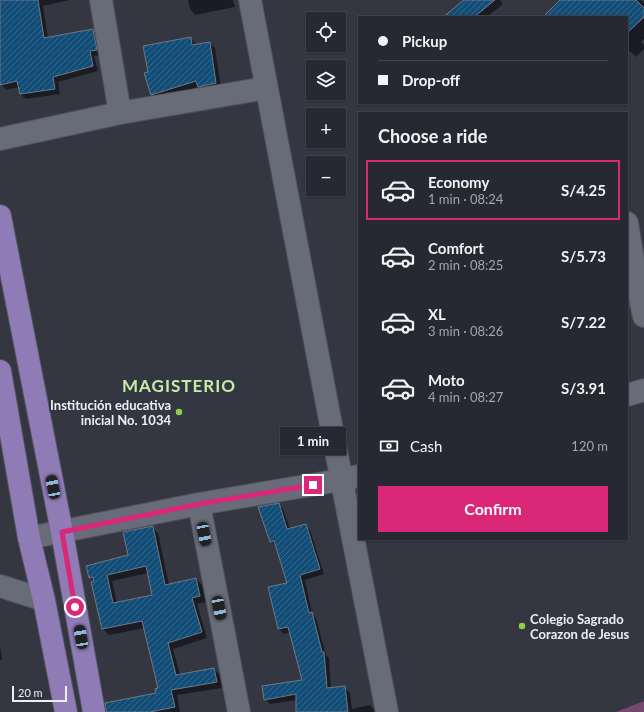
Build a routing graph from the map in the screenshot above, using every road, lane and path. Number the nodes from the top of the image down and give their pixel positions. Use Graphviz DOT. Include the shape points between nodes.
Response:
graph roads {
  1 [pos="101,0"];
  2 [pos="250,0"];
  3 [pos="266,88"];
  4 [pos="120,112"];
  5 [pos="0,139"];
  6 [pos="0,216"];
  7 [pos="628,229"];
  8 [pos="644,316"];
  9 [pos="0,372"];
  10 [pos="644,390"];
  11 [pos="628,395"];
  12 [pos="350,478"];
  13 [pos="199,504"];
  14 [pos="358,529"];
  15 [pos="62,532"];
  16 [pos="29,538"];
  17 [pos="360,540"];
  18 [pos="0,586"];
  19 [pos="44,600"];
  20 [pos="66,712"];
  21 [pos="94,712"];
  22 [pos="240,712"];
  23 [pos="387,712"];
  1 -- 4 [label="street"];
  2 -- 3 [label="street"];
  3 -- 4 [label="street"];
  3 -- 12 [label="street"];
  4 -- 5 [label="street"];
  6 -- 15 [label="main road"];
  7 -- 8 [label="street"];
  9 -- 16 [label="main road"];
  10 -- 11 [label="street"];
  12 -- 13 [label="street"];
  12 -- 14 [label="street"];
  13 -- 15 [label="street"];
  13 -- 22 [label="street"];
  15 -- 16 [label="street"];
  15 -- 21 [label="main road"];
  16 -- 19 [label="main road"];
  17 -- 23 [label="street"];
  18 -- 19 [label="street"];
  19 -- 20 [label="main road"];
}
